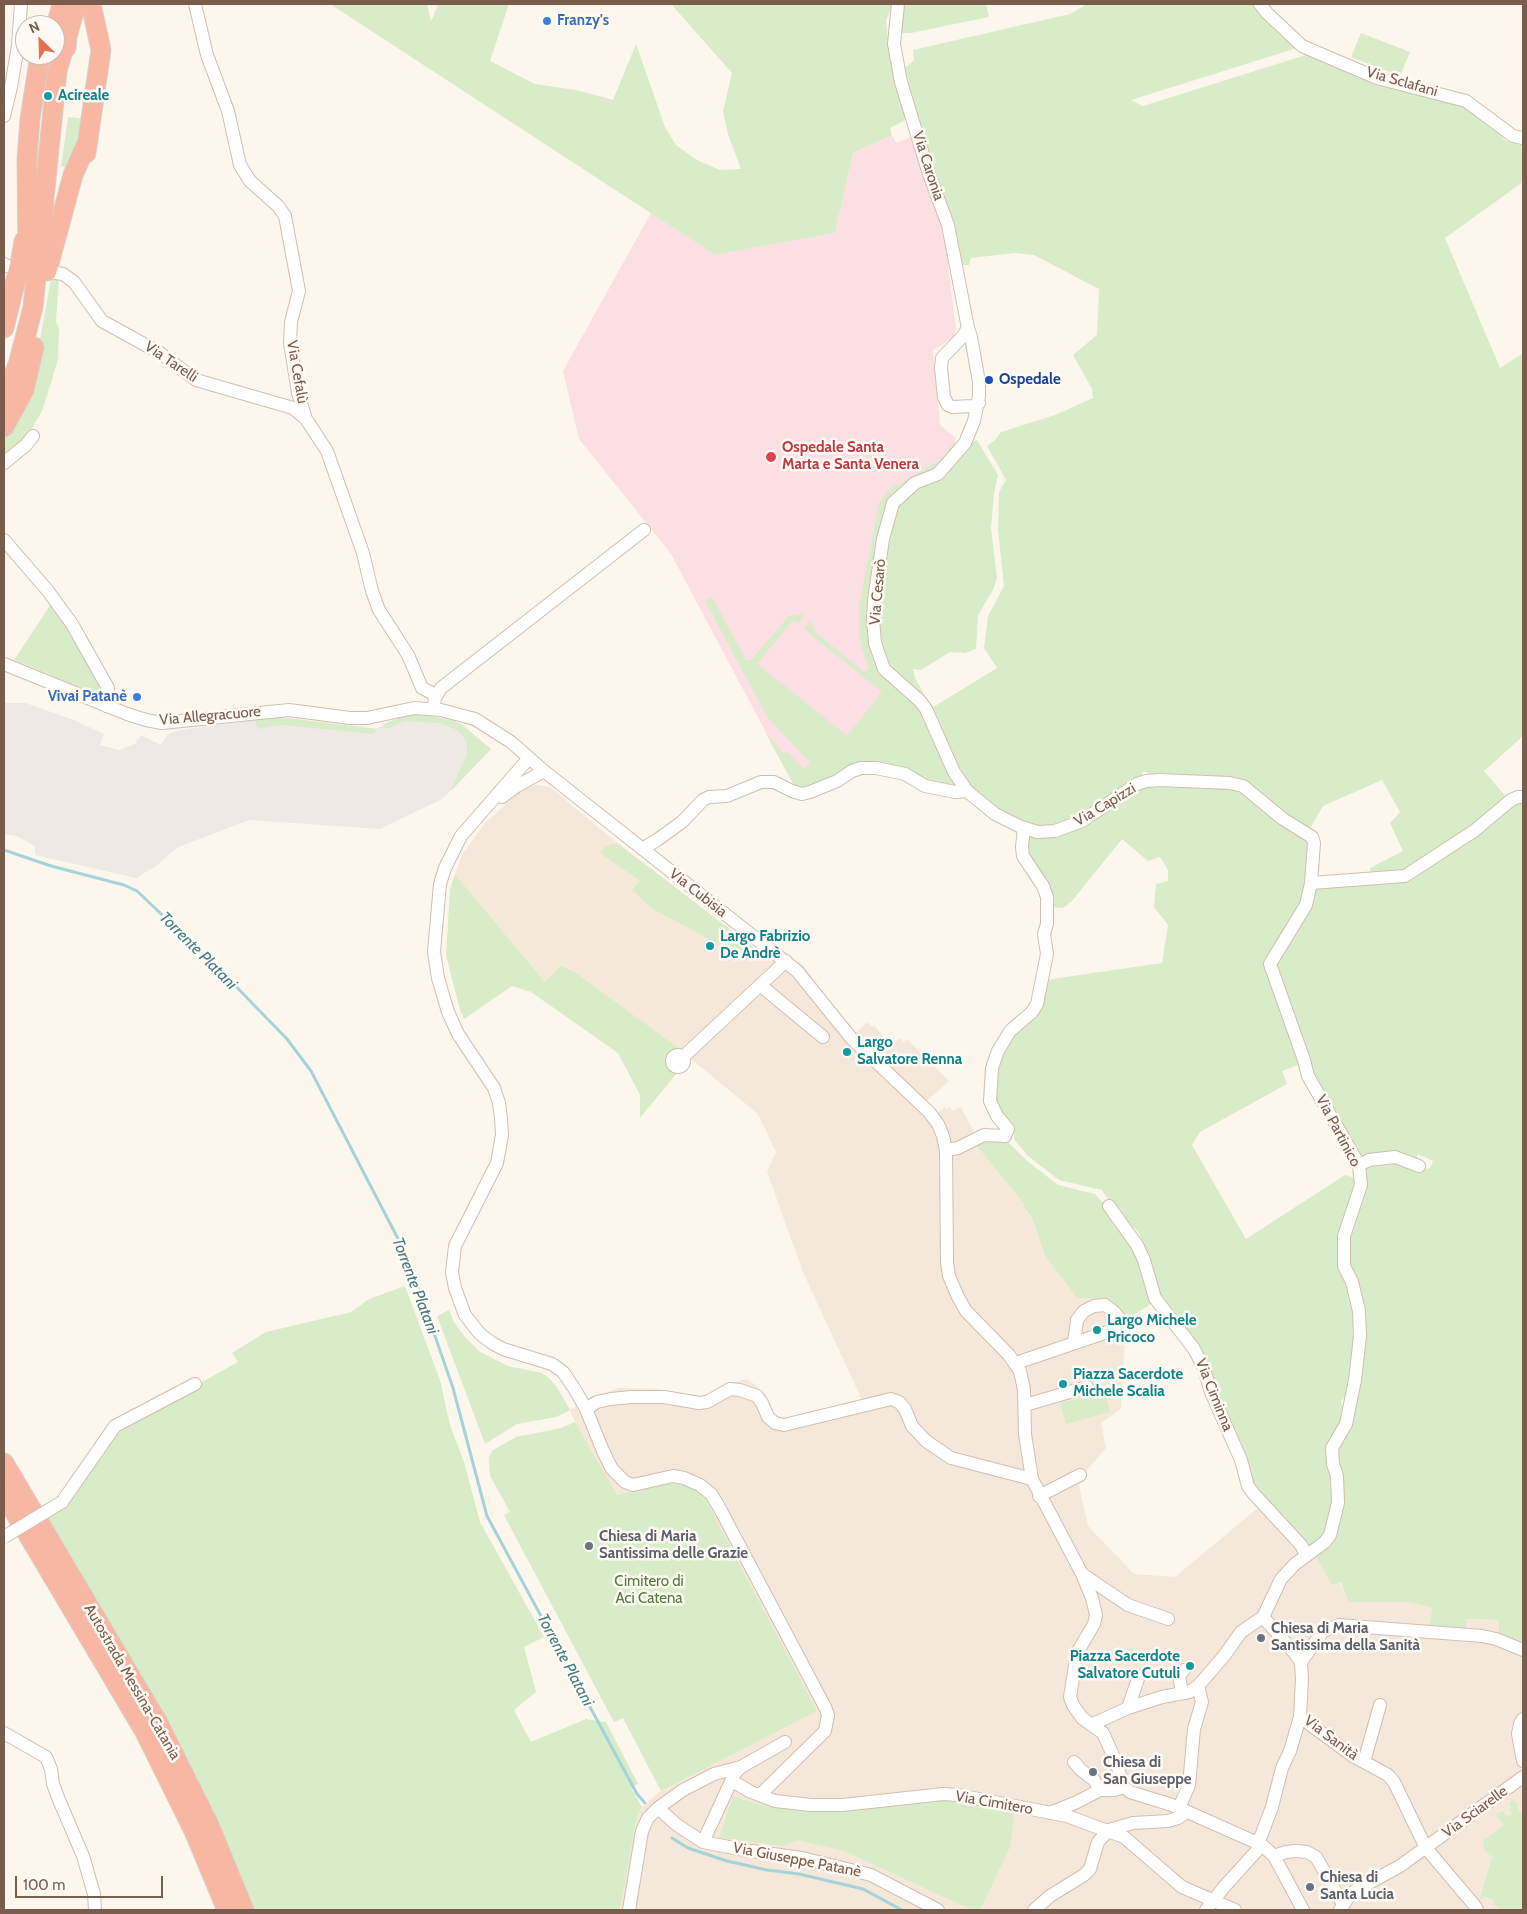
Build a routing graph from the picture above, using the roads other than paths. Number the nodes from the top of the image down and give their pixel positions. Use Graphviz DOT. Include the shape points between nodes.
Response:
graph roads {
  1 [pos="21,4"];
  2 [pos="71,4"];
  3 [pos="76,4"];
  4 [pos="91,4"];
  5 [pos="195,4"];
  6 [pos="898,4"];
  7 [pos="1260,4"];
  8 [pos="65,22"];
  9 [pos="65,27"];
  10 [pos="28,65"];
  11 [pos="38,65"];
  12 [pos="47,65"];
  13 [pos="53,65"];
  14 [pos="57,65"];
  15 [pos="4,116"];
  16 [pos="1523,138"];
  17 [pos="28,195"];
  18 [pos="36,214"];
  19 [pos="48,258"];
  20 [pos="33,307"];
  21 [pos="4,328"];
  22 [pos="968,328"];
  23 [pos="4,374"];
  24 [pos="4,395"];
  25 [pos="979,403"];
  26 [pos="4,419"];
  27 [pos="306,419"];
  28 [pos="4,427"];
  29 [pos="33,436"];
  30 [pos="4,463"];
  31 [pos="644,530"];
  32 [pos="4,540"];
  33 [pos="4,664"];
  34 [pos="428,698"];
  35 [pos="106,706"];
  36 [pos="529,758"];
  37 [pos="544,771"];
  38 [pos="967,791"];
  39 [pos="1523,797"];
  40 [pos="487,807"];
  41 [pos="1024,828"];
  42 [pos="642,849"];
  43 [pos="1311,883"];
  44 [pos="786,961"];
  45 [pos="760,985"];
  46 [pos="823,1037"];
  47 [pos="683,1057"];
  48 [pos="946,1150"];
  49 [pos="1359,1165"];
  50 [pos="1419,1166"];
  51 [pos="1110,1206"];
  52 [pos="1074,1343"];
  53 [pos="1016,1364"];
  54 [pos="195,1384"];
  55 [pos="1087,1387"];
  56 [pos="1025,1405"];
  57 [pos="586,1409"];
  58 [pos="4,1463"];
  59 [pos="1080,1474"];
  60 [pos="1032,1479"];
  61 [pos="4,1494"];
  62 [pos="1039,1496"];
  63 [pos="4,1537"];
  64 [pos="1306,1555"];
  65 [pos="1082,1574"];
  66 [pos="1263,1617"];
  67 [pos="1168,1619"];
  68 [pos="1523,1650"];
  69 [pos="1301,1662"];
  70 [pos="1184,1670"];
  71 [pos="1139,1676"];
  72 [pos="1198,1686"];
  73 [pos="1182,1693"];
  74 [pos="1380,1705"];
  75 [pos="1128,1708"];
  76 [pos="1300,1717"];
  77 [pos="1523,1719"];
  78 [pos="1093,1724"];
  79 [pos="4,1733"];
  80 [pos="785,1742"];
  81 [pos="1523,1761"];
  82 [pos="1074,1762"];
  83 [pos="1364,1762"];
  84 [pos="741,1767"];
  85 [pos="1523,1777"];
  86 [pos="732,1781"];
  87 [pos="1124,1787"];
  88 [pos="1100,1790"];
  89 [pos="760,1795"];
  90 [pos="658,1808"];
  91 [pos="1183,1810"];
  92 [pos="1050,1813"];
  93 [pos="1109,1830"];
  94 [pos="703,1842"];
  95 [pos="1260,1843"];
  96 [pos="1426,1848"];
  97 [pos="1274,1856"];
  98 [pos="1209,1906"];
  99 [pos="1342,1907"];
  100 [pos="95,1910"];
  101 [pos="227,1910"];
  102 [pos="244,1910"];
  103 [pos="628,1910"];
  104 [pos="938,1910"];
  105 [pos="1034,1910"];
  106 [pos="1235,1910"];
  107 [pos="1303,1910"];
  108 [pos="1477,1910"];
  1 -- 15 [label="street" via="18,46"];
  2 -- 8 [label="highway"];
  3 -- 9 [label="highway"];
  4 -- 19 [label="highway" via="101,50 88,141 69,226 63,242"];
  5 -- 27 [label="street, Via Cefalù" via="207,55 228,112 240,165 250,182 285,216 298,291 290,343"];
  6 -- 22 [label="street, Via Caronia" via="894,44 901,82 948,225"];
  7 -- 16 [label="street, Via Sclafani" via="1302,46 1377,78 1466,100 1513,136"];
  10 -- 17 [label="highway" via="19,116"];
  11 -- 17 [label="highway" via="26,159"];
  12 -- 17 [label="highway"];
  13 -- 19 [label="highway" via="37,191"];
  14 -- 18 [label="highway"];
  17 -- 18 [label="highway"];
  18 -- 19 [label="highway"];
  18 -- 21 [label="highway"];
  18 -- 23 [label="highway" via="16,337"];
  19 -- 20 [label="highway"];
  19 -- 27 [label="street, Via Tarelli" via="74,282 102,321 160,353 196,380 293,408"];
  19 -- 28 [label="highway" via="28,376 17,406"];
  20 -- 24 [label="highway" via="18,365"];
  20 -- 26 [label="highway" via="26,367"];
  22 -- 25 [label="street, Via Caronia" via="979,382"];
  22 -- 25 [label="street" via="942,358 944,397 952,407"];
  25 -- 38 [label="street, Via Cesarò" via="965,443 938,474 915,483 893,503 883,539 873,620 884,669 926,709 954,772"];
  27 -- 34 [label="street, Via Cefalù" via="327,451 363,552 379,610 408,655"];
  29 -- 30 [label="street"];
  31 -- 34 [label="street"];
  32 -- 35 [label="street" via="72,624 108,688"];
  33 -- 35 [label="street, Via Allegracuore"];
  34 -- 35 [label="street, Via Allegracuore" via="367,718 288,710 162,723"];
  34 -- 36 [label="street, Via Cubisia" via="475,719"];
  36 -- 37 [label="street, Via Cubisia"];
  36 -- 40 [label="street"];
  37 -- 40 [label="street"];
  37 -- 42 [label="street, Via Cubisia"];
  38 -- 41 [label="street, Via Capizzi" via="995,814"];
  38 -- 42 [label="street" via="925,786 905,774 876,768 862,768 802,794 774,782 760,782 727,796 703,800 682,822"];
  39 -- 43 [label="street" via="1510,800 1474,831 1405,876"];
  40 -- 57 [label="street" via="461,836 444,868 434,952 448,1012 458,1034 494,1088 501,1118 502,1135 497,1163 455,1246 452,1260 454,1280 465,1315 480,1334 503,1349 552,1364 563,1372"];
  41 -- 43 [label="street, Via Capizzi" via="1037,832 1055,831 1082,822 1146,781 1230,783 1242,786 1283,819 1312,837"];
  41 -- 48 [label="street" via="1024,856 1047,897 1044,934 1047,954 1037,1004 1010,1031 992,1068 990,1101 1008,1129 1005,1136 984,1136"];
  42 -- 44 [label="street, Via Cubisia"];
  43 -- 49 [label="street, Via Partinico" via="1306,905 1270,964 1308,1076"];
  44 -- 45 [label="street"];
  44 -- 48 [label="street, Via Cubisia" via="806,980 852,1039 929,1112 938,1124"];
  45 -- 46 [label="street"];
  45 -- 47 [label="street"];
  48 -- 53 [label="street, Via Cubisia" via="949,1276 966,1312"];
  49 -- 50 [label="street" via="1369,1160 1395,1157"];
  49 -- 64 [label="street, Via Partinico" via="1361,1185 1344,1236 1344,1266 1360,1311 1355,1380 1346,1424 1332,1448 1338,1503 1330,1535"];
  51 -- 64 [label="street, Via Ciminna" via="1137,1245 1155,1298 1203,1366 1241,1460 1248,1486 1301,1545"];
  52 -- 53 [label="street"];
  53 -- 56 [label="street" via="1022,1378"];
  54 -- 63 [label="street, bridge" via="115,1426 62,1502"];
  55 -- 56 [label="street"];
  56 -- 60 [label="street" via="1025,1434"];
  57 -- 60 [label="street" via="597,1402 631,1397 707,1402 730,1389 756,1396 768,1417 784,1425 891,1399 905,1409 912,1426 926,1441 951,1458"];
  57 -- 89 [label="street" via="612,1469 625,1482 633,1485 673,1476 700,1485 711,1494 825,1707 828,1715 825,1731"];
  58 -- 102 [label="highway, Autostrada Messina-Catania" via="158,1723 208,1825"];
  59 -- 62 [label="street"];
  60 -- 62 [label="street"];
  61 -- 101 [label="highway, Autostrada Messina-Catania" via="145,1732 194,1831"];
  62 -- 65 [label="street"];
  64 -- 66 [label="street, Via Partinico" via="1281,1579"];
  65 -- 67 [label="street" via="1128,1605"];
  65 -- 78 [label="street" via="1096,1615 1077,1653 1070,1697 1082,1718"];
  66 -- 69 [label="street"];
  66 -- 72 [label="street" via="1241,1632"];
  68 -- 69 [label="street" via="1482,1636 1340,1625 1323,1631"];
  69 -- 76 [label="street, Via Sanità"];
  70 -- 73 [label="street" via="1179,1676"];
  71 -- 75 [label="street"];
  72 -- 73 [label="street"];
  72 -- 91 [label="street" via="1202,1702 1194,1729 1189,1785"];
  73 -- 75 [label="street"];
  74 -- 83 [label="street"];
  75 -- 78 [label="street"];
  76 -- 83 [label="street, Via Sanità"];
  76 -- 95 [label="street"];
  77 -- 81 [label="street" via="1518,1734"];
  78 -- 87 [label="street" via="1108,1742"];
  79 -- 100 [label="street" via="46,1757 53,1784 83,1856"];
  80 -- 84 [label="street"];
  82 -- 88 [label="street"];
  83 -- 96 [label="street, Via Sanità" via="1394,1782"];
  84 -- 86 [label="street"];
  84 -- 90 [label="street" via="714,1774"];
  85 -- 96 [label="street, Via Sciarelle"];
  86 -- 89 [label="street, Via Cimitero"];
  86 -- 94 [label="street"];
  87 -- 88 [label="street"];
  87 -- 91 [label="street"];
  88 -- 92 [label="street"];
  89 -- 92 [label="street, Via Cimitero" via="776,1801 827,1806 942,1794"];
  90 -- 94 [label="street, Via Giuseppe Patanè"];
  90 -- 103 [label="street" via="642,1831"];
  91 -- 93 [label="street" via="1178,1818 1168,1821 1133,1823"];
  91 -- 95 [label="street"];
  92 -- 93 [label="street, Via Cimitero"];
  93 -- 98 [label="street, Via Cimitero" via="1124,1837"];
  93 -- 105 [label="street" via="1098,1842 1090,1869 1084,1876 1050,1896"];
  94 -- 104 [label="street, Via Giuseppe Patanè" via="802,1858 871,1875"];
  95 -- 97 [label="street"];
  95 -- 98 [label="street"];
  96 -- 99 [label="street, Via Sciarelle" via="1356,1890"];
  96 -- 108 [label="street, Via Sanità"];
  97 -- 99 [label="street" via="1296,1851 1307,1852 1316,1858"];
  97 -- 107 [label="street"];
  98 -- 106 [label="street, Via Cimitero"];
}
